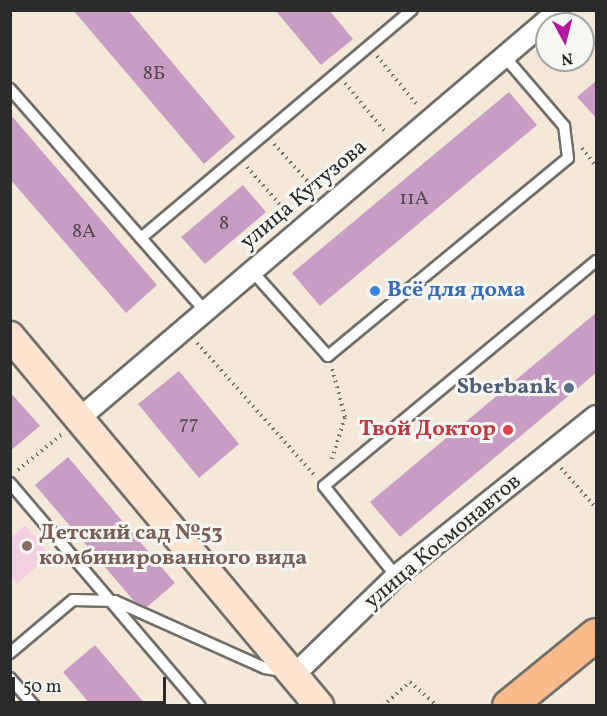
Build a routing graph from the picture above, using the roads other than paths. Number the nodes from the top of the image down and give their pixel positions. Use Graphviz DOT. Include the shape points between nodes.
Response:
graph roads {
  1 [pos="412,10"];
  2 [pos="559,10"];
  3 [pos="504,56"];
  4 [pos="10,89"];
  5 [pos="141,237"];
  6 [pos="597,261"];
  7 [pos="252,271"];
  8 [pos="205,311"];
  9 [pos="10,336"];
  10 [pos="81,417"];
  11 [pos="597,417"];
  12 [pos="10,483"];
  13 [pos="396,576"];
  14 [pos="115,601"];
  15 [pos="597,635"];
  16 [pos="10,653"];
  17 [pos="295,674"];
  18 [pos="10,678"];
  19 [pos="313,703"];
  20 [pos="34,705"];
  21 [pos="200,705"];
  22 [pos="508,705"];
  1 -- 5 [label="lane"];
  2 -- 3 [label="street, улица Кутузова"];
  3 -- 7 [label="street, улица Кутузова"];
  3 -- 7 [label="lane" via="564,126 568,158 328,356"];
  4 -- 5 [label="lane"];
  5 -- 8 [label="lane"];
  6 -- 13 [label="lane" via="324,486"];
  7 -- 8 [label="street, улица Кутузова"];
  8 -- 10 [label="street, улица Кутузова"];
  9 -- 10 [label="main road"];
  10 -- 17 [label="main road"];
  11 -- 13 [label="street, улица Космонавтов"];
  12 -- 14 [label="lane"];
  13 -- 17 [label="street, улица Космонавтов"];
  14 -- 16 [label="lane" via="73,600"];
  14 -- 17 [label="lane" via="265,668"];
  14 -- 21 [label="lane"];
  15 -- 22 [label="main road"];
  17 -- 19 [label="main road"];
  18 -- 20 [label="lane"];
}
